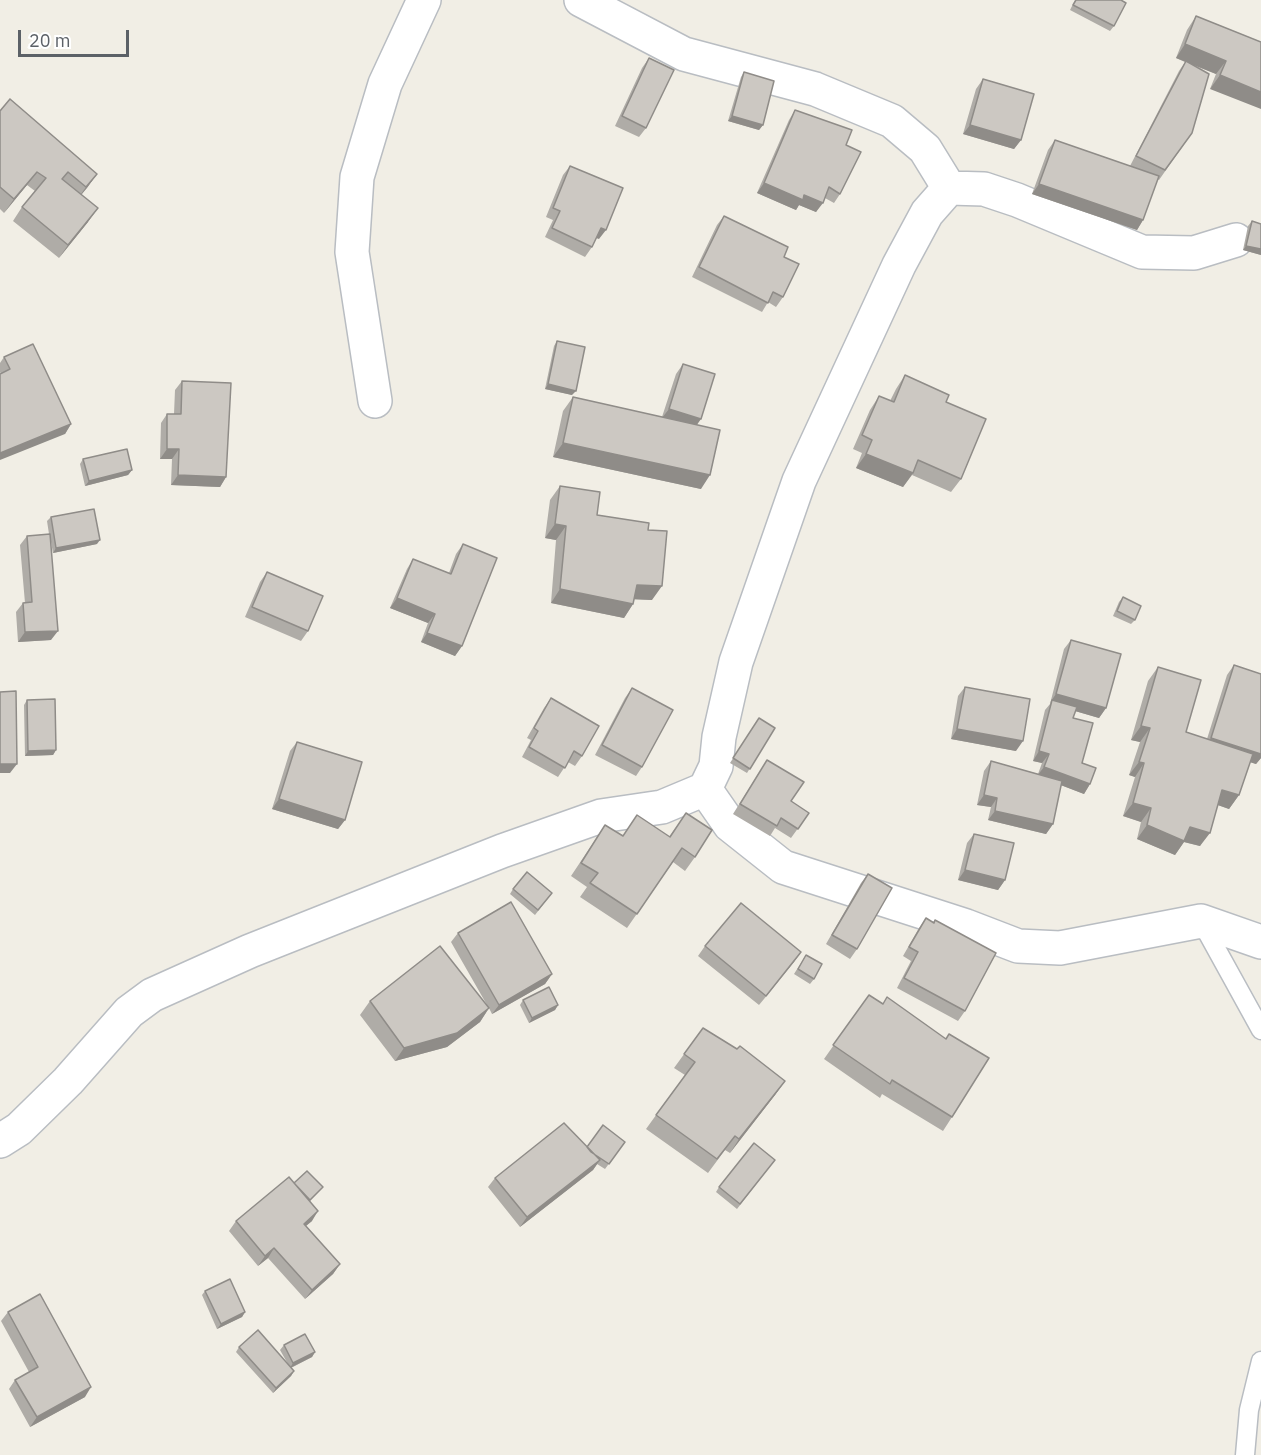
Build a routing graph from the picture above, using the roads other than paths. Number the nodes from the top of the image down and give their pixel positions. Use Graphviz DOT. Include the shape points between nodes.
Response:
graph roads {
  1 [pos="424,0"];
  2 [pos="581,0"];
  3 [pos="949,188"];
  4 [pos="1236,240"];
  5 [pos="375,401"];
  6 [pos="705,789"];
  7 [pos="1201,921"];
  8 [pos="1261,942"];
  9 [pos="1261,1030"];
  10 [pos="0,1141"];
  11 [pos="1261,1361"];
  12 [pos="1245,1455"];
  1 -- 5 [label="street" via="386,84 357,177 352,252"];
  2 -- 3 [label="street" via="684,54 815,89 892,121 925,149"];
  3 -- 4 [label="street" via="984,189 1142,252 1194,253"];
  3 -- 6 [label="street" via="927,213 899,265 799,481 736,662 716,766"];
  6 -- 7 [label="street" via="730,825 783,867 1018,946 1060,948"];
  6 -- 10 [label="street" via="662,807 601,816 532,840 250,951 152,995 129,1012 19,1129"];
  7 -- 8 [label="street"];
  7 -- 9 [label="lane"];
  11 -- 12 [label="lane" via="1249,1410"];
}
